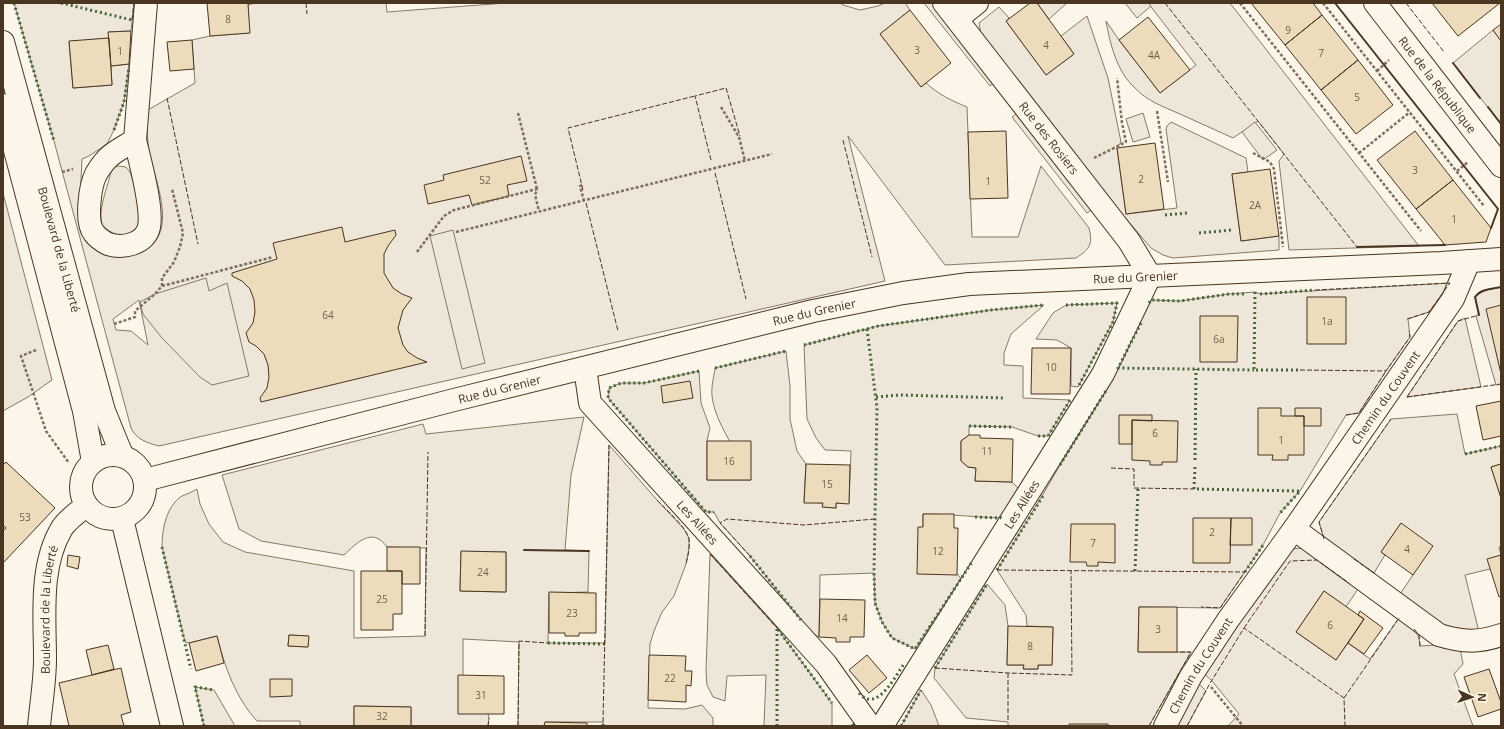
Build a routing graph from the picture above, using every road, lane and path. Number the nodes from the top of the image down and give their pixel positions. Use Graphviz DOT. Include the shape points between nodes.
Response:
graph roads {
  1 [pos="146,3"];
  2 [pos="977,3"];
  3 [pos="1240,3"];
  4 [pos="1324,3"];
  5 [pos="1375,3"];
  6 [pos="950,11"];
  7 [pos="3,42"];
  8 [pos="1389,60"];
  9 [pos="1377,71"];
  10 [pos="1117,78"];
  11 [pos="3,105"];
  12 [pos="721,107"];
  13 [pos="1157,111"];
  14 [pos="1410,112"];
  15 [pos="518,113"];
  16 [pos="136,135"];
  17 [pos="1253,153"];
  18 [pos="1359,153"];
  19 [pos="772,154"];
  20 [pos="1093,158"];
  21 [pos="745,161"];
  22 [pos="1470,161"];
  23 [pos="1501,166"];
  24 [pos="1457,171"];
  25 [pos="1168,182"];
  26 [pos="582,185"];
  27 [pos="537,189"];
  28 [pos="584,201"];
  29 [pos="1484,206"];
  30 [pos="540,212"];
  31 [pos="1421,231"];
  32 [pos="456,232"];
  33 [pos="1283,251"];
  34 [pos="417,252"];
  35 [pos="273,257"];
  36 [pos="1501,259"];
  37 [pos="1469,261"];
  38 [pos="1150,276"];
  39 [pos="162,286"];
  40 [pos="134,317"];
  41 [pos="114,324"];
  42 [pos="36,350"];
  43 [pos="585,368"];
  44 [pos="122,456"];
  45 [pos="68,462"];
  46 [pos="93,462"];
  47 [pos="145,480"];
  48 [pos="86,506"];
  49 [pos="122,519"];
  50 [pos="1294,529"];
  51 [pos="1501,635"];
  52 [pos="1194,671"];
  53 [pos="39,726"];
  54 [pos="172,726"];
  55 [pos="870,726"];
  56 [pos="882,726"];
  57 [pos="1165,726"];
  58 [pos="1243,726"];
  1 -- 16 [label="street"];
  2 -- 6 [label="street"];
  3 -- 18 [label="path"];
  4 -- 9 [label="path"];
  5 -- 23 [label="street, Rue de la République"];
  6 -- 38 [label="street, Rue des Rosiers" via="1129,242"];
  7 -- 44 [label="street, Boulevard de la Liberté" via="104,411"];
  8 -- 9 [label="path"];
  9 -- 14 [label="path"];
  10 -- 20 [label="path" via="1126,142"];
  11 -- 46 [label="street, Boulevard de la Liberté" via="84,411"];
  12 -- 21 [label="path" via="739,137"];
  13 -- 25 [label="path"];
  14 -- 18 [label="path"];
  14 -- 24 [label="path"];
  15 -- 27 [label="path"];
  17 -- 33 [label="path" via="1270,162 1274,169"];
  18 -- 31 [label="path"];
  19 -- 21 [label="path"];
  21 -- 28 [label="path"];
  22 -- 24 [label="path"];
  24 -- 29 [label="path"];
  26 -- 28 [label="path" via="580,186"];
  27 -- 30 [label="path" via="535,195"];
  27 -- 34 [label="path" via="454,210 444,216"];
  28 -- 30 [label="path"];
  30 -- 32 [label="path"];
  35 -- 39 [label="path"];
  36 -- 37 [label="street, Rue du Grenier"];
  37 -- 38 [label="street, Rue du Grenier"];
  37 -- 50 [label="street, Chemin du Couvent" via="1453,299"];
  38 -- 43 [label="street, Rue du Grenier" via="969,284 903,293 813,311"];
  38 -- 56 [label="street, Les Allées" via="1103,374"];
  40 -- 41 [label="path"];
  42 -- 45 [label="path" via="22,356 46,431"];
  43 -- 47 [label="street, Rue du Grenier"];
  43 -- 55 [label="street, Les Allées" via="590,403 826,664"];
  44 -- 46 [label="street" via="111,454"];
  44 -- 47 [label="street" via="137,464"];
  46 -- 48 [label="street" via="81,480 82,498"];
  47 -- 49 [label="street" via="144,500 135,511"];
  48 -- 49 [label="street" via="102,518"];
  48 -- 53 [label="street, Boulevard de la Liberté" via="63,527 48,564 44,608 45,661"];
  49 -- 54 [label="street"];
  50 -- 51 [label="street" via="1439,634 1456,640 1474,641"];
  50 -- 52 [label="street, Chemin du Couvent"];
  52 -- 57 [label="street, Chemin du Couvent"];
  52 -- 58 [label="path"];
}
